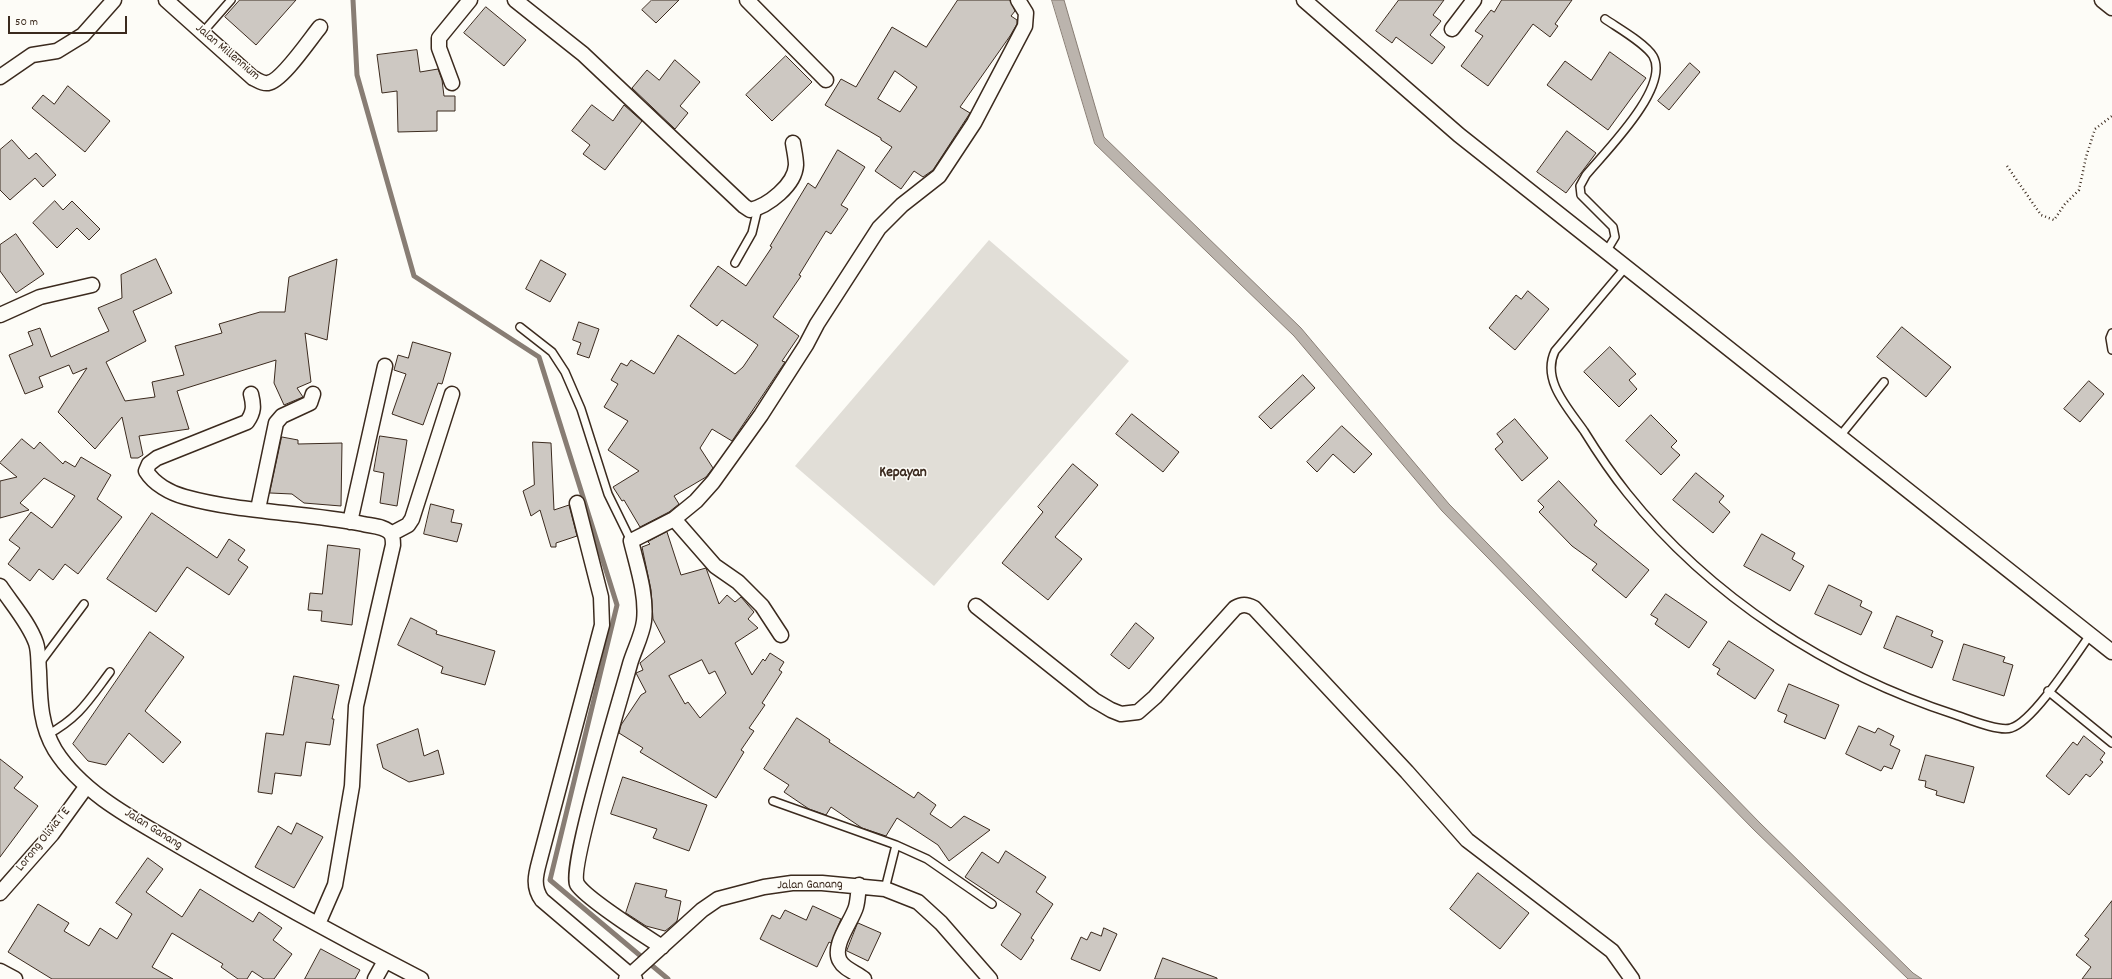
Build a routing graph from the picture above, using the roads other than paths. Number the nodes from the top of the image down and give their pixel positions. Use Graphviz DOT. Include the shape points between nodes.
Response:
graph roads {
  1 [pos="114,0"];
  2 [pos="166,0"];
  3 [pos="231,0"];
  4 [pos="470,0"];
  5 [pos="515,0"];
  6 [pos="747,0"];
  7 [pos="1018,0"];
  8 [pos="1304,0"];
  9 [pos="1474,0"];
  10 [pos="2102,0"];
  11 [pos="2112,8"];
  12 [pos="1605,19"];
  13 [pos="320,27"];
  14 [pos="1452,29"];
  15 [pos="203,32"];
  16 [pos="0,77"];
  17 [pos="826,80"];
  18 [pos="452,83"];
  19 [pos="793,143"];
  20 [pos="758,208"];
  21 [pos="1606,252"];
  22 [pos="735,263"];
  23 [pos="1625,268"];
  24 [pos="92,285"];
  25 [pos="0,315"];
  26 [pos="520,327"];
  27 [pos="2112,333"];
  28 [pos="2112,350"];
  29 [pos="385,366"];
  30 [pos="1884,382"];
  31 [pos="251,394"];
  32 [pos="313,394"];
  33 [pos="452,394"];
  34 [pos="1840,436"];
  35 [pos="577,503"];
  36 [pos="258,509"];
  37 [pos="674,519"];
  38 [pos="350,522"];
  39 [pos="391,534"];
  40 [pos="631,541"];
  41 [pos="0,586"];
  42 [pos="84,604"];
  43 [pos="976,606"];
  44 [pos="781,634"];
  45 [pos="2090,635"];
  46 [pos="2112,652"];
  47 [pos="38,666"];
  48 [pos="110,672"];
  49 [pos="2048,691"];
  50 [pos="47,735"];
  51 [pos="2112,743"];
  52 [pos="86,787"];
  53 [pos="773,801"];
  54 [pos="896,845"];
  55 [pos="859,885"];
  56 [pos="885,889"];
  57 [pos="0,893"];
  58 [pos="992,904"];
  59 [pos="318,924"];
  60 [pos="658,949"];
  61 [pos="385,960"];
  62 [pos="0,971"];
  63 [pos="631,976"];
  64 [pos="1630,976"];
  65 [pos="14,979"];
  66 [pos="375,979"];
  67 [pos="421,979"];
  68 [pos="864,979"];
  69 [pos="990,979"];
  1 -- 16 [label="street" via="83,35 58,51 32,55"];
  2 -- 15 [label="street, Jalan Millennium"];
  3 -- 15 [label="lane"];
  4 -- 18 [label="street" via="439,38 439,48"];
  5 -- 20 [label="street" via="583,54 744,206 750,210"];
  6 -- 17 [label="street"];
  7 -- 37 [label="street" via="1026,13 1025,26 974,123 939,176 902,205 879,228 761,415 713,482 696,501"];
  8 -- 21 [label="street" via="1459,135"];
  9 -- 14 [label="street"];
  10 -- 11 [label="street"];
  12 -- 21 [label="lane" via="1646,48 1653,56 1657,69 1651,93 1641,109 1586,175 1580,186 1580,195 1613,227 1615,237"];
  13 -- 15 [label="street, Jalan Millennium" via="279,77 267,83 253,78"];
  19 -- 20 [label="street" via="796,166 793,176 787,186"];
  20 -- 22 [label="lane" via="752,233"];
  21 -- 23 [label="street"];
  23 -- 34 [label="street"];
  23 -- 49 [label="lane" via="1555,351 1550,371 1564,402 1613,474 1669,540 1718,585 1760,618 1836,664 1895,692 1945,711 2007,729 2024,721"];
  24 -- 25 [label="street" via="40,297"];
  26 -- 40 [label="lane" via="552,352 565,372 581,409 608,494"];
  27 -- 28 [label="lane"];
  29 -- 38 [label="street"];
  30 -- 34 [label="lane"];
  31 -- 36 [label="street" via="253,412 247,422 157,458 149,464 146,471 160,486 184,497"];
  32 -- 36 [label="street" via="310,403 282,416 276,423"];
  33 -- 39 [label="street" via="412,519 408,525"];
  34 -- 45 [label="street"];
  35 -- 63 [label="street" via="601,597 602,625 535,885 542,900"];
  36 -- 38 [label="street"];
  37 -- 40 [label="street"];
  37 -- 44 [label="street" via="715,566 738,582 762,606"];
  38 -- 39 [label="street" via="383,528"];
  39 -- 59 [label="street" via="394,545 356,706 352,786 344,840 335,885"];
  40 -- 60 [label="street" via="641,583 644,621 611,730 580,846 575,877 578,885 595,900"];
  41 -- 47 [label="street, Jalan Ganang" via="32,633 37,644"];
  42 -- 47 [label="lane"];
  43 -- 64 [label="street" via="1094,700 1111,710 1130,714 1138,712 1155,697 1235,608 1242,604 1254,608 1408,772 1467,840 1612,952"];
  45 -- 46 [label="street"];
  45 -- 49 [label="lane"];
  47 -- 50 [label="street, Jalan Ganang" via="41,717"];
  48 -- 50 [label="lane" via="82,709 66,725"];
  49 -- 51 [label="lane"];
  50 -- 52 [label="street, Jalan Ganang" via="63,762"];
  52 -- 57 [label="street, Lorong Olivia 1 E" via="52,834"];
  52 -- 59 [label="street, Jalan Ganang" via="281,906"];
  53 -- 54 [label="lane"];
  54 -- 56 [label="lane"];
  54 -- 58 [label="lane" via="927,859"];
  55 -- 56 [label="street, Jalan Ganang"];
  55 -- 60 [label="street, Jalan Ganang" via="792,883 732,894 710,904"];
  55 -- 68 [label="street" via="855,908 843,932 838,952 839,961"];
  56 -- 69 [label="street, Jalan Ganang" via="905,896 930,911"];
  59 -- 61 [label="street, Jalan Ganang"];
  60 -- 63 [label="street, Jalan Ganang"];
  61 -- 66 [label="street"];
  61 -- 67 [label="street, Jalan Ganang"];
  62 -- 65 [label="street"];
}
